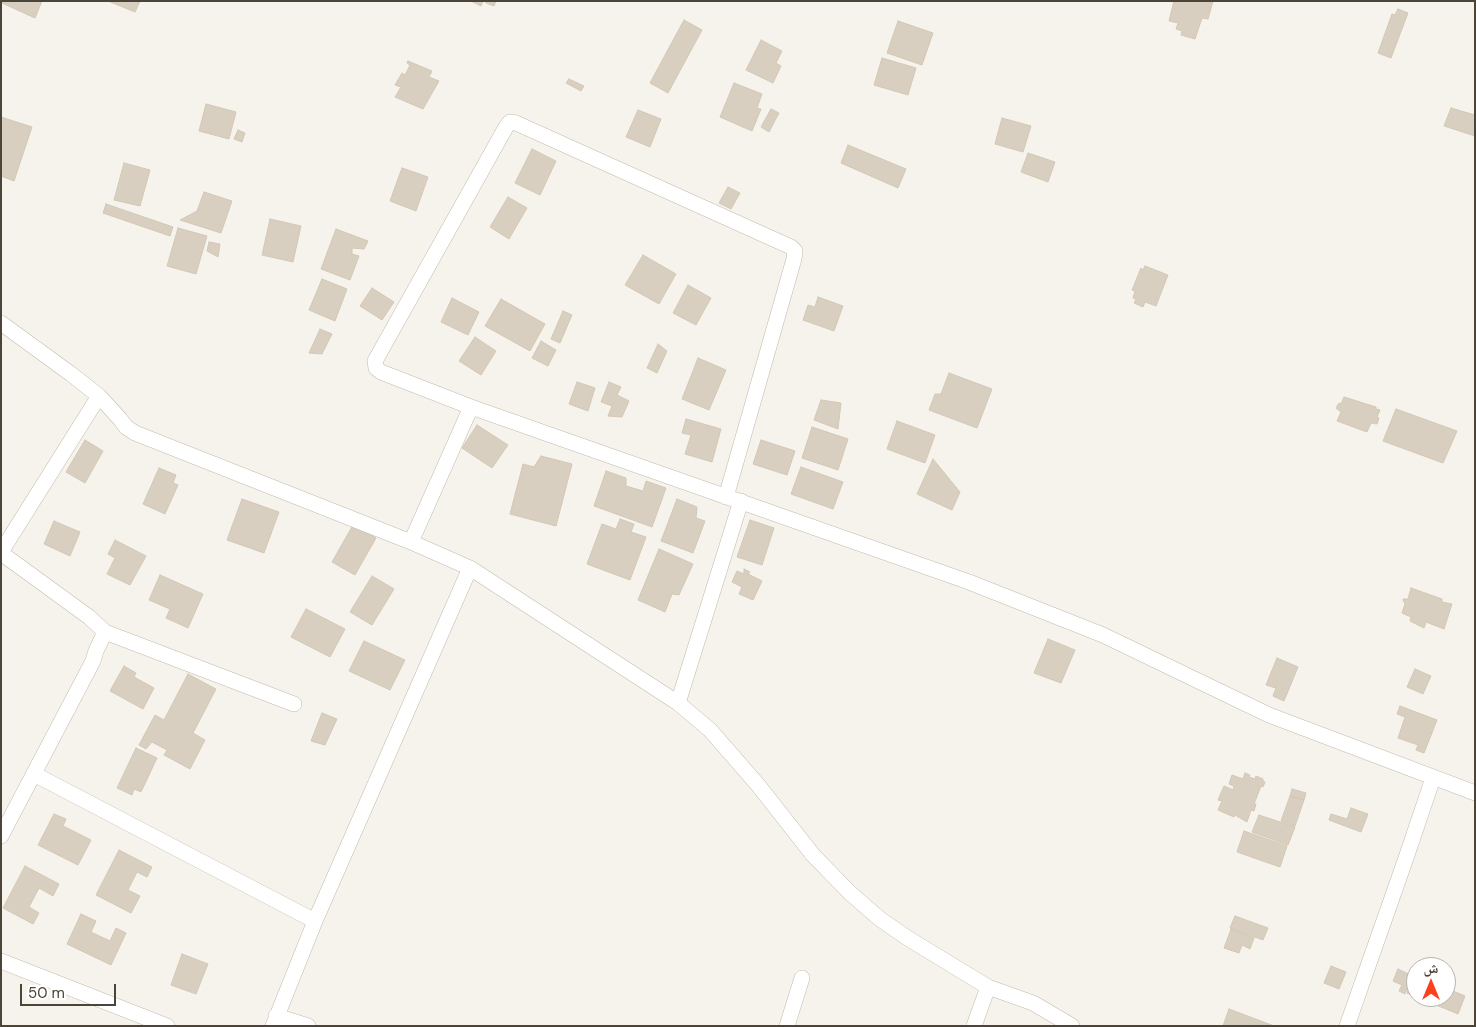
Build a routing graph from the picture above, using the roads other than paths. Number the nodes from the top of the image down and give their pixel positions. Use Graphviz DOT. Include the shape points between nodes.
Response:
graph roads {
  1 [pos="1,323"];
  2 [pos="99,396"];
  3 [pos="471,407"];
  4 [pos="726,496"];
  5 [pos="741,501"];
  6 [pos="411,542"];
  7 [pos="1,552"];
  8 [pos="470,568"];
  9 [pos="104,632"];
  10 [pos="678,702"];
  11 [pos="294,704"];
  12 [pos="34,774"];
  13 [pos="1432,778"];
  14 [pos="1475,793"];
  15 [pos="1,836"];
  16 [pos="315,921"];
  17 [pos="1,961"];
  18 [pos="802,978"];
  19 [pos="988,987"];
  20 [pos="274,1021"];
  21 [pos="167,1026"];
  22 [pos="308,1026"];
  23 [pos="787,1026"];
  24 [pos="974,1026"];
  25 [pos="1072,1026"];
  26 [pos="1347,1026"];
  1 -- 2 [label="street"];
  2 -- 6 [label="street" via="135,433"];
  2 -- 7 [label="street"];
  3 -- 4 [label="street"];
  3 -- 4 [label="street" via="381,372 376,368 376,361 510,122 791,246 795,252"];
  3 -- 6 [label="street"];
  4 -- 5 [label="street"];
  5 -- 10 [label="street"];
  5 -- 13 [label="street" via="969,582 1103,635 1269,715"];
  6 -- 8 [label="street"];
  7 -- 9 [label="street" via="89,617"];
  8 -- 10 [label="street"];
  8 -- 16 [label="street"];
  9 -- 11 [label="street"];
  9 -- 12 [label="street" via="93,660"];
  10 -- 19 [label="street" via="710,730 813,855 850,893 909,939"];
  12 -- 15 [label="street"];
  12 -- 16 [label="street"];
  13 -- 14 [label="street"];
  13 -- 26 [label="street"];
  16 -- 20 [label="street"];
  17 -- 21 [label="street"];
  18 -- 23 [label="street"];
  19 -- 24 [label="street"];
  19 -- 25 [label="street" via="1033,1003"];
  20 -- 22 [label="street"];
}
